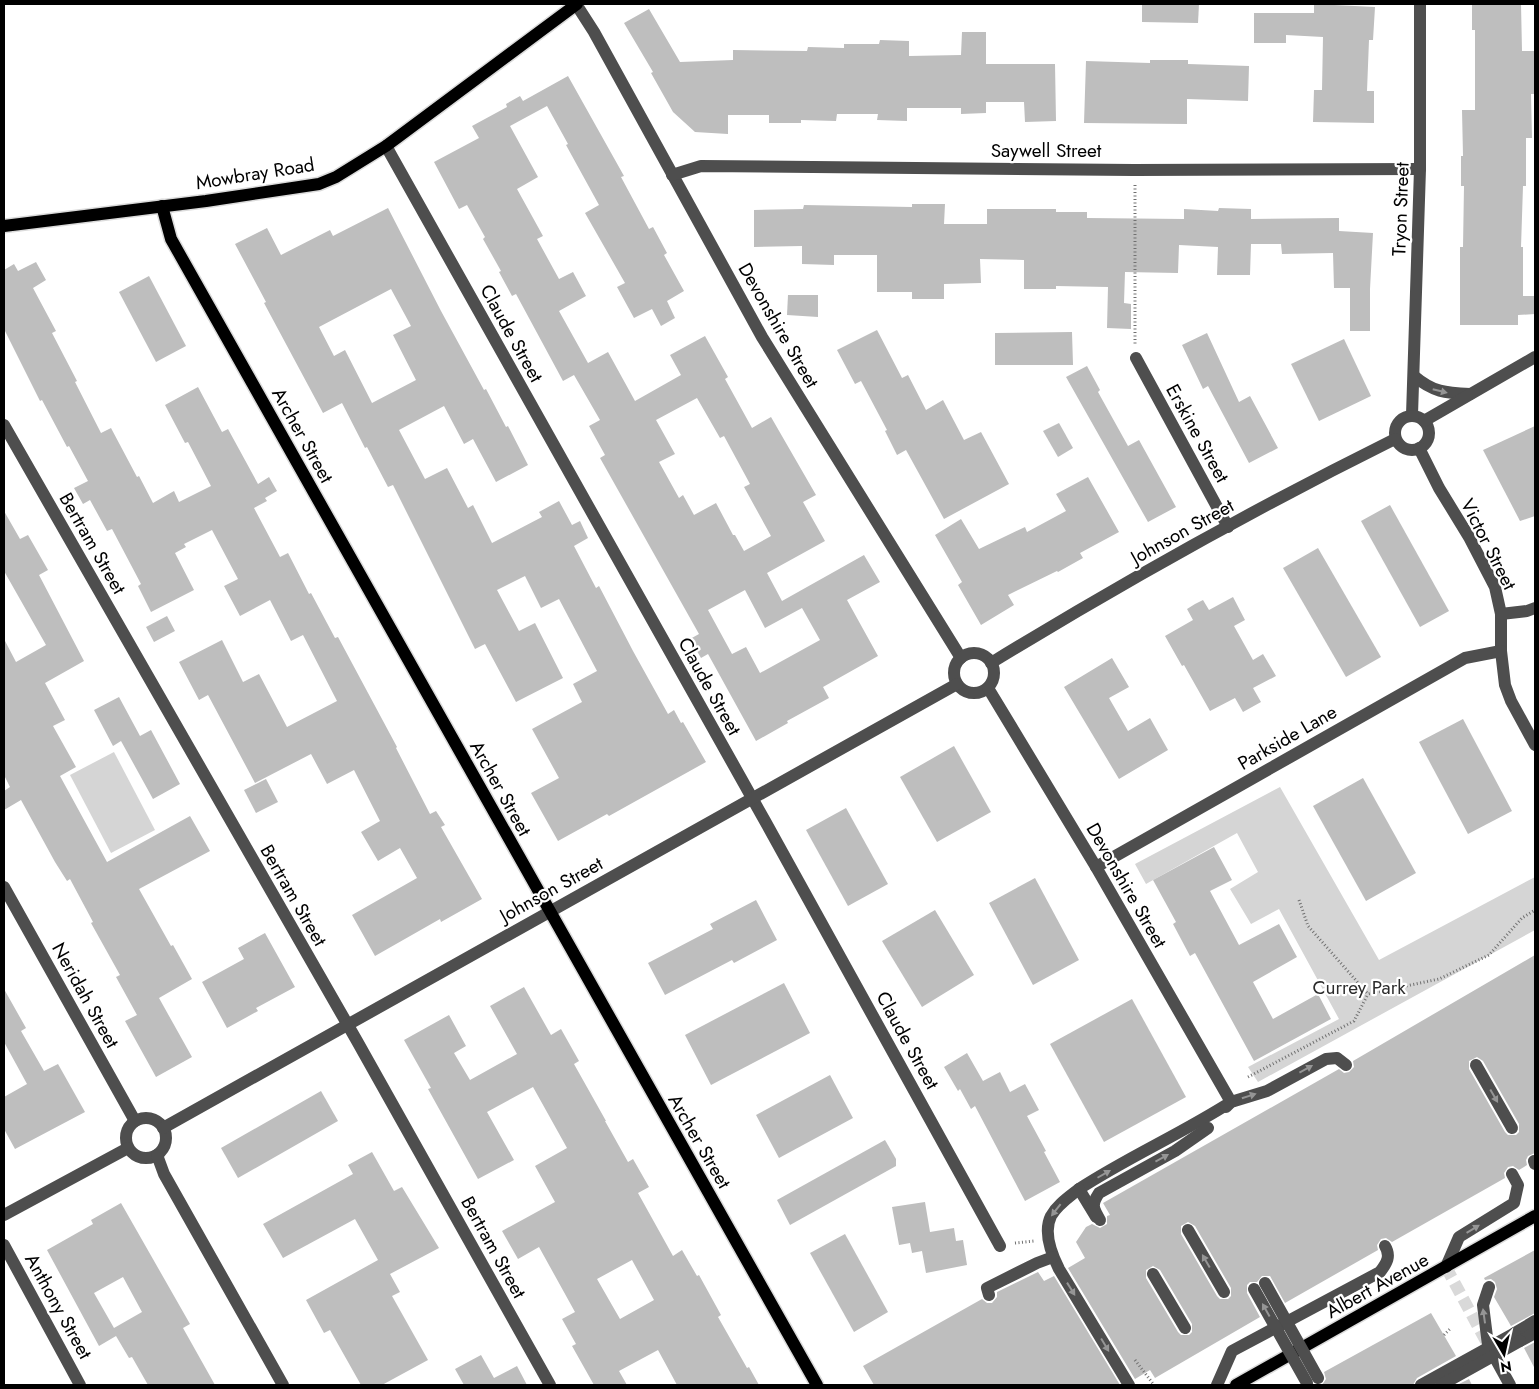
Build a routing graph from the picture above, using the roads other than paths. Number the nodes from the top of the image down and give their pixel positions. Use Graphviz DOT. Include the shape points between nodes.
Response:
graph roads {
  1 [pos="576,4"];
  2 [pos="1420,4"];
  3 [pos="386,146"];
  4 [pos="1420,169"];
  5 [pos="672,175"];
  6 [pos="162,206"];
  7 [pos="4,226"];
  8 [pos="1535,357"];
  9 [pos="1136,358"];
  10 [pos="1414,376"];
  11 [pos="1470,394"];
  12 [pos="1412,415"];
  13 [pos="1424,421"];
  14 [pos="4,425"];
  15 [pos="1396,439"];
  16 [pos="1419,448"];
  17 [pos="1228,527"];
  18 [pos="1535,608"];
  19 [pos="1501,614"];
  20 [pos="1500,651"];
  21 [pos="961,658"];
  22 [pos="991,663"];
  23 [pos="957,684"];
  24 [pos="988,688"];
  25 [pos="1535,745"];
  26 [pos="752,797"];
  27 [pos="1096,866"];
  28 [pos="4,887"];
  29 [pos="549,912"];
  30 [pos="347,1024"];
  31 [pos="1346,1065"];
  32 [pos="1476,1065"];
  33 [pos="1231,1102"];
  34 [pos="135,1121"];
  35 [pos="163,1128"];
  36 [pos="1512,1128"];
  37 [pos="128,1148"];
  38 [pos="158,1155"];
  39 [pos="1512,1174"];
  40 [pos="1079,1189"];
  41 [pos="4,1216"];
  42 [pos="1535,1216"];
  43 [pos="1188,1230"];
  44 [pos="4,1245"];
  45 [pos="1000,1246"];
  46 [pos="1385,1246"];
  47 [pos="1053,1257"];
  48 [pos="1446,1267"];
  49 [pos="1153,1274"];
  50 [pos="1259,1286"];
  51 [pos="1489,1287"];
  52 [pos="1224,1292"];
  53 [pos="989,1295"];
  54 [pos="1535,1322"];
  55 [pos="1185,1328"];
  56 [pos="1535,1333"];
  57 [pos="1518,1337"];
  58 [pos="1314,1383"];
  59 [pos="80,1385"];
  60 [pos="283,1385"];
  61 [pos="550,1385"];
  62 [pos="817,1385"];
  63 [pos="1129,1385"];
  64 [pos="1217,1385"];
  65 [pos="1236,1385"];
  66 [pos="1420,1385"];
  67 [pos="1441,1385"];
  68 [pos="1510,1385"];
  1 -- 3 [label="main road, Mowbray Road"];
  1 -- 5 [label="street, Devonshire Street"];
  2 -- 4 [label="street, Tryon Street"];
  3 -- 6 [label="main road, Mowbray Road" via="320,184"];
  3 -- 26 [label="street, Claude Street"];
  4 -- 5 [label="street, Saywell Street" via="701,166"];
  4 -- 10 [label="street, Tryon Street"];
  5 -- 21 [label="street, Devonshire Street" via="762,337"];
  6 -- 7 [label="main road, Mowbray Road"];
  6 -- 29 [label="main road, Archer Street" via="171,240"];
  8 -- 11 [label="street"];
  9 -- 17 [label="street, Erskine Street"];
  10 -- 11 [label="street, one-way" via="1436,391"];
  10 -- 12 [label="street, Tryon Street"];
  11 -- 13 [label="street"];
  12 -- 13 [label="street"];
  12 -- 15 [label="street" via="1406,416 1396,426"];
  13 -- 16 [label="street" via="1429,433"];
  14 -- 30 [label="street, Bertram Street"];
  15 -- 16 [label="street" via="1405,448"];
  15 -- 17 [label="street, Johnson Street"];
  16 -- 19 [label="street, Victor Street" via="1495,587"];
  17 -- 22 [label="street, Johnson Street"];
  18 -- 19 [label="street"];
  19 -- 20 [label="street, Victor Street"];
  20 -- 25 [label="street, Victor Street" via="1505,685"];
  20 -- 27 [label="street, Parkside Lane" via="1465,658"];
  21 -- 22 [label="street" via="980,654"];
  21 -- 23 [label="street" via="954,669"];
  22 -- 24 [label="street" via="994,676"];
  23 -- 24 [label="street" via="970,693"];
  23 -- 26 [label="street, Johnson Street"];
  24 -- 27 [label="street, Devonshire Street"];
  26 -- 29 [label="street, Johnson Street"];
  26 -- 45 [label="street, Claude Street"];
  27 -- 33 [label="street, Devonshire Street"];
  28 -- 34 [label="street, Neridah Street"];
  29 -- 30 [label="street, Johnson Street"];
  29 -- 62 [label="main road, Archer Street"];
  30 -- 35 [label="street, Johnson Street"];
  30 -- 61 [label="street, Bertram Street"];
  33 -- 31 [label="street, one-way" via="1267,1091 1326,1059 1337,1058"];
  32 -- 36 [label="street, one-way"];
  40 -- 33 [label="street, one-way"];
  40 -- 33 [label="street, one-way, bridge" via="1099,1220 1093,1208 1099,1193 1175,1151 1208,1128"];
  34 -- 35 [label="street" via="154,1120"];
  34 -- 37 [label="street" via="126,1136"];
  35 -- 38 [label="street" via="165,1145"];
  37 -- 38 [label="street" via="138,1157"];
  37 -- 41 [label="street"];
  38 -- 60 [label="street" via="164,1174"];
  48 -- 39 [label="street, one-way" via="1459,1237 1514,1203 1518,1185"];
  40 -- 47 [label="street, one-way" via="1051,1217 1049,1239"];
  42 -- 48 [label="main road, Albert Avenue"];
  52 -- 43 [label="street, one-way"];
  44 -- 59 [label="street, Anthony Street"];
  46 -- 64 [label="street, bridge" via="1389,1252 1388,1263 1380,1272 1232,1351"];
  47 -- 53 [label="street" via="987,1288"];
  47 -- 63 [label="street, one-way"];
  48 -- 65 [label="main road, Albert Avenue"];
  49 -- 55 [label="street"];
  50 -- 58 [label="street, bridge"];
  68 -- 51 [label="street, one-way" via="1488,1345 1483,1305"];
  54 -- 57 [label="street"];
  56 -- 57 [label="street"];
  57 -- 66 [label="street, bridge"];
  57 -- 67 [label="street, bridge"];
}
